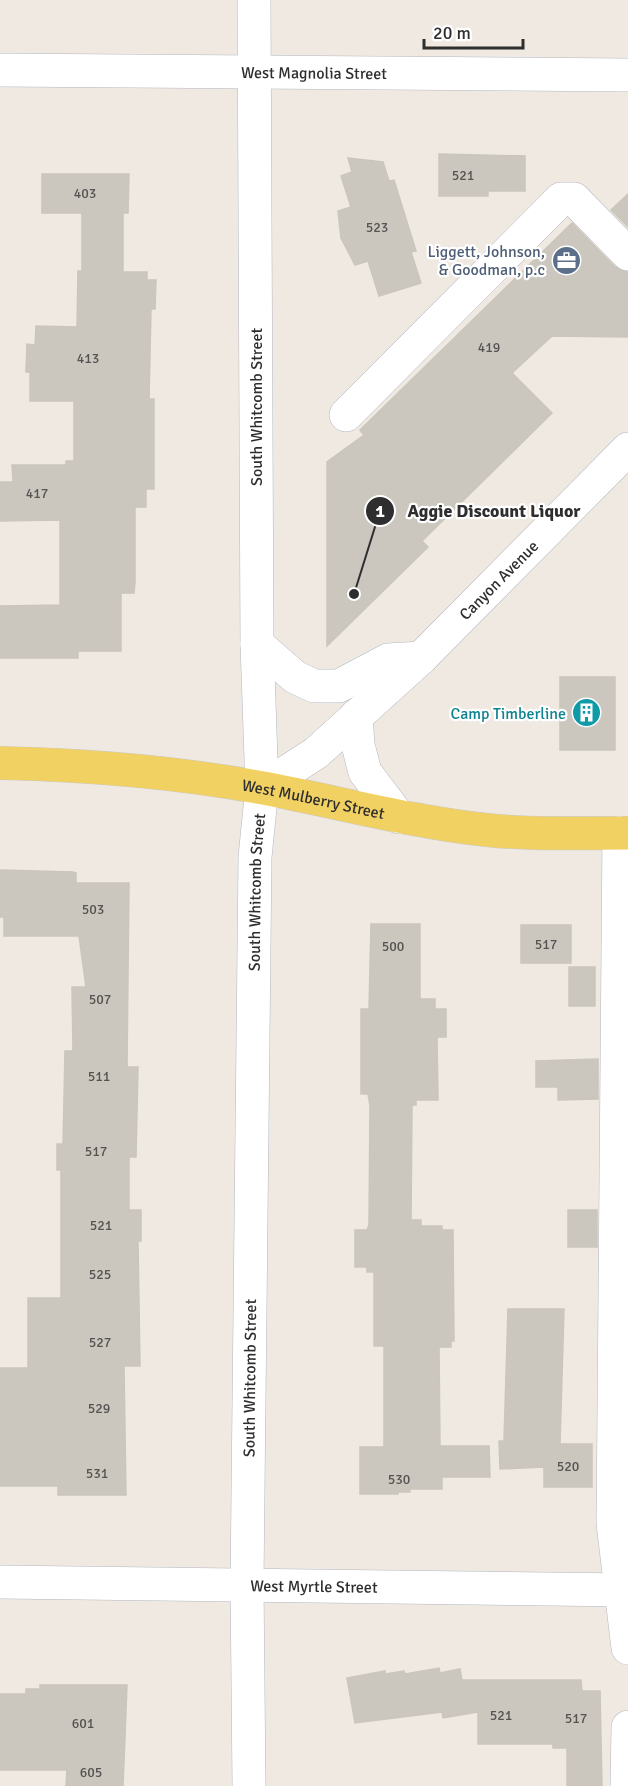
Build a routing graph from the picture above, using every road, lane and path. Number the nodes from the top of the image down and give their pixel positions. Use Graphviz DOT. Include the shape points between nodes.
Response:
graph roads {
  1 [pos="254,0"];
  2 [pos="0,70"];
  3 [pos="254,70"];
  4 [pos="628,75"];
  5 [pos="628,254"];
  6 [pos="346,416"];
  7 [pos="628,449"];
  8 [pos="257,644"];
  9 [pos="421,658"];
  10 [pos="356,716"];
  11 [pos="0,762"];
  12 [pos="262,788"];
  13 [pos="399,817"];
  14 [pos="623,833"];
  15 [pos="621,1207"];
  16 [pos="0,1582"];
  17 [pos="248,1583"];
  18 [pos="624,1590"];
  19 [pos="628,1648"];
  20 [pos="628,1727"];
  21 [pos="249,1786"];
  22 [pos="627,1786"];
  1 -- 3 [label="street, South Whitcomb Street"];
  2 -- 3 [label="street, West Magnolia Street"];
  3 -- 4 [label="street, West Magnolia Street"];
  3 -- 8 [label="street, South Whitcomb Street"];
  5 -- 6 [label="street" via="574,199 561,200"];
  7 -- 9 [label="street, Canyon Avenue"];
  8 -- 9 [label="street" via="295,677 314,686 339,686 388,660"];
  8 -- 12 [label="street, South Whitcomb Street"];
  9 -- 10 [label="street, Canyon Avenue"];
  10 -- 12 [label="street, Canyon Avenue" via="316,753"];
  10 -- 13 [label="street" via="364,772"];
  11 -- 12 [label="main road, West Mulberry Street" via="87,765"];
  12 -- 13 [label="main road, West Mulberry Street"];
  12 -- 17 [label="street, South Whitcomb Street" via="255,857"];
  13 -- 14 [label="main road, West Mulberry Street" via="488,830"];
  14 -- 15 [label="street"];
  15 -- 18 [label="street" via="613,1523"];
  16 -- 17 [label="street, West Myrtle Street"];
  17 -- 18 [label="street, West Myrtle Street"];
  17 -- 21 [label="street, South Whitcomb Street"];
  18 -- 19 [label="street"];
  20 -- 22 [label="street"];
}
